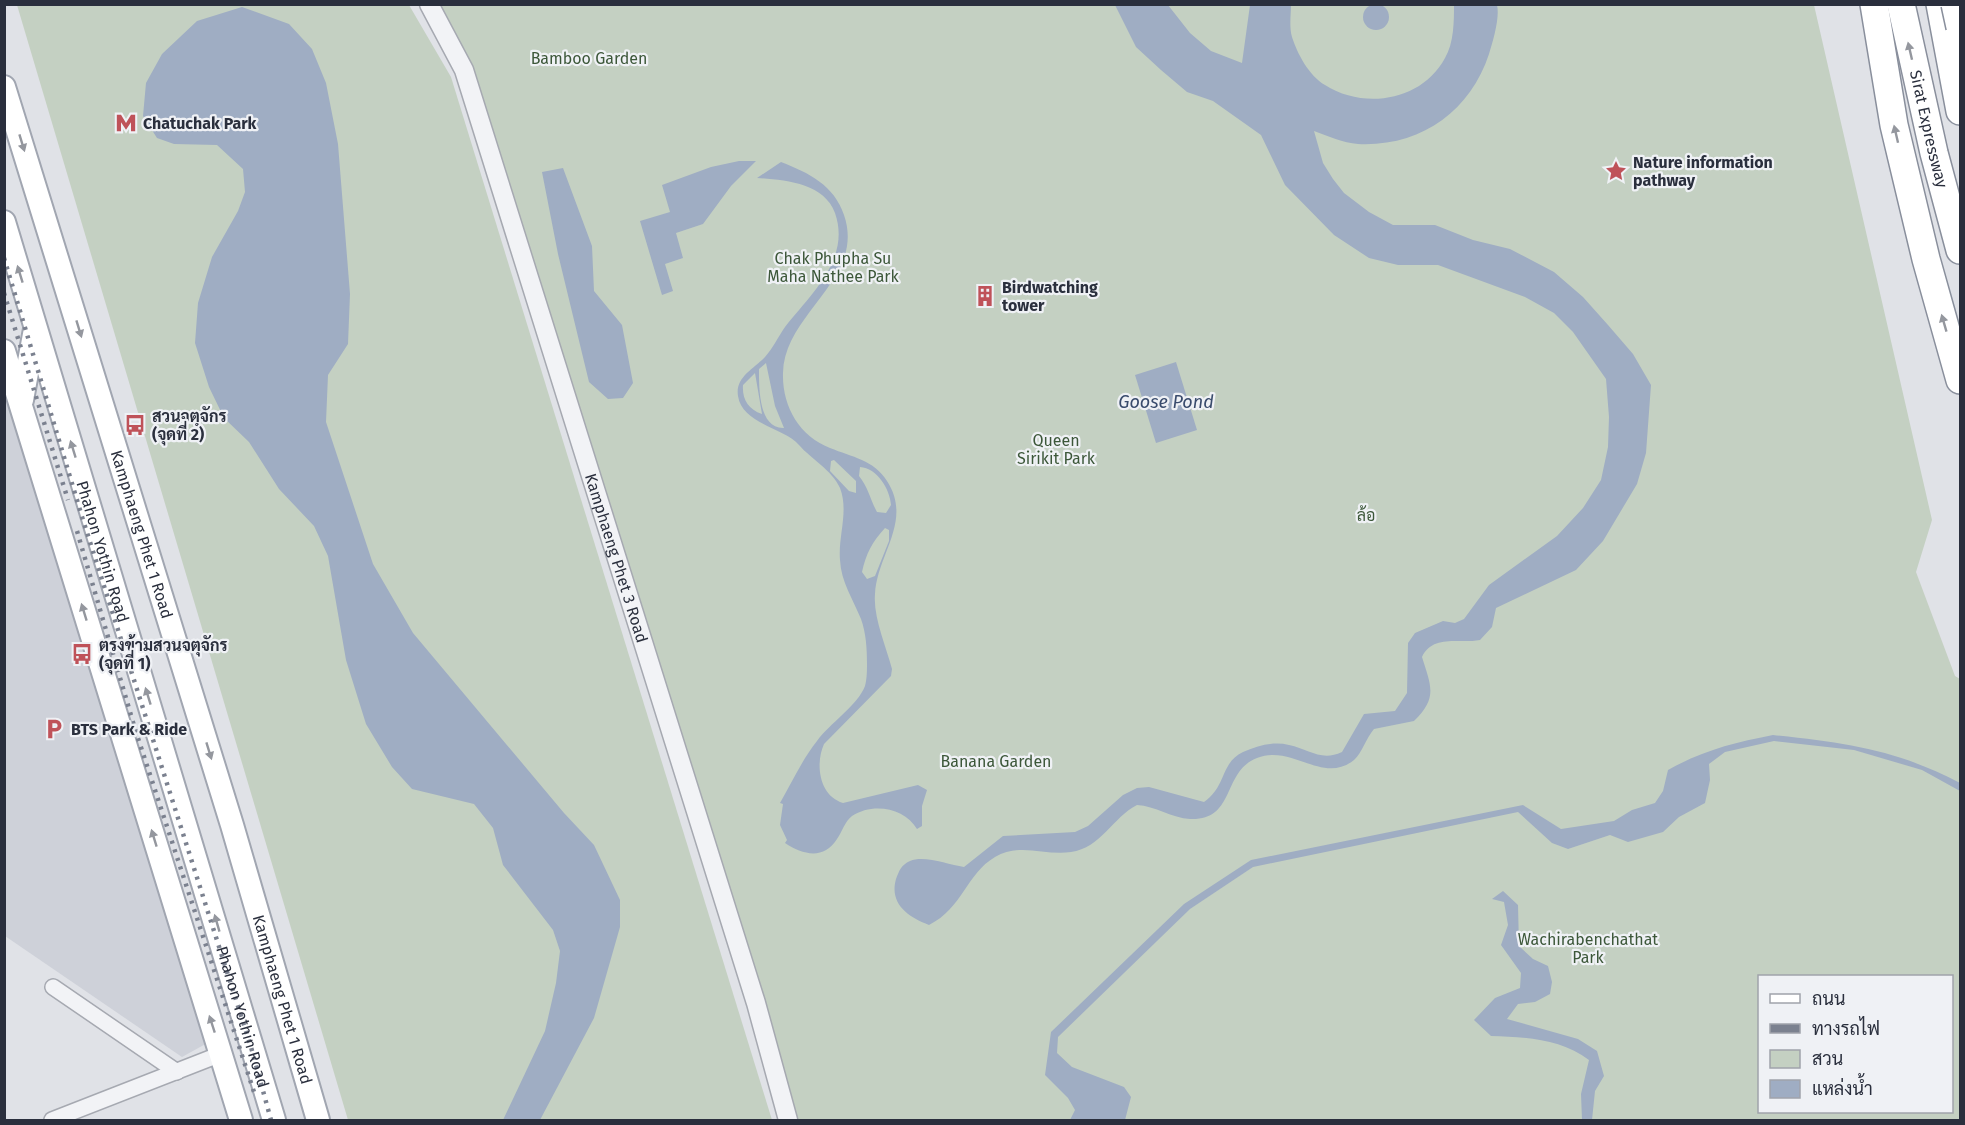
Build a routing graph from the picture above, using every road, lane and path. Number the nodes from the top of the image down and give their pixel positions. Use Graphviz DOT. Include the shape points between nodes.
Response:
graph roads {
  1 [pos="429,4"];
  2 [pos="1874,4"];
  3 [pos="1901,4"];
  4 [pos="1941,4"];
  5 [pos="1955,4"];
  6 [pos="1960,27"];
  7 [pos="4,87"];
  8 [pos="1960,111"];
  9 [pos="4,222"];
  10 [pos="1960,250"];
  11 [pos="36,325"];
  12 [pos="4,351"];
  13 [pos="1960,380"];
  14 [pos="21,405"];
  15 [pos="53,987"];
  16 [pos="221,1054"];
  17 [pos="177,1072"];
  18 [pos="52,1120"];
  19 [pos="242,1120"];
  20 [pos="274,1120"];
  21 [pos="318,1120"];
  22 [pos="788,1120"];
  1 -- 22 [label="street, Kamphaeng Phet 3 Road" via="464,70 749,981"];
  13 -- 2 [label="highway, one-way" via="1894,125"];
  10 -- 3 [label="highway, Sirat Expressway, one-way"];
  4 -- 8 [label="highway"];
  5 -- 6 [label="highway, bridge"];
  7 -- 21 [label="main road, Kamphaeng Phet 1 Road, one-way" via="236,839"];
  11 -- 9 [label="main road, Phahon Yothin Road, one-way"];
  11 -- 14 [label="main road"];
  20 -- 11 [label="main road, Phahon Yothin Road, one-way"];
  12 -- 14 [label="main road, Phahon Yothin Road"];
  16 -- 14 [label="main road, Phahon Yothin Road, one-way"];
  15 -- 17 [label="street"];
  16 -- 17 [label="street"];
  16 -- 19 [label="main road, Phahon Yothin Road"];
  17 -- 18 [label="street"];
}
